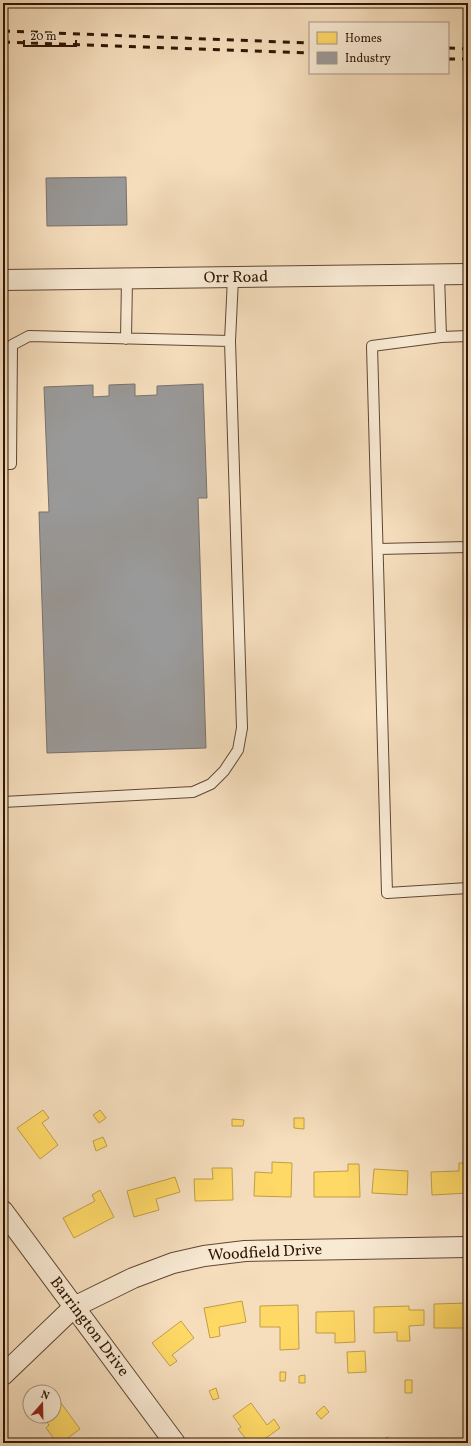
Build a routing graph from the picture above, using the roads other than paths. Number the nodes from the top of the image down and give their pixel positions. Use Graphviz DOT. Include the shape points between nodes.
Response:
graph roads {
  1 [pos="468,274"];
  2 [pos="439,275"];
  3 [pos="233,278"];
  4 [pos="127,279"];
  5 [pos="3,280"];
  6 [pos="468,336"];
  7 [pos="440,337"];
  8 [pos="126,339"];
  9 [pos="230,341"];
  10 [pos="8,345"];
  11 [pos="3,464"];
  12 [pos="468,546"];
  13 [pos="378,549"];
  14 [pos="3,802"];
  15 [pos="468,888"];
  16 [pos="3,1211"];
  17 [pos="468,1247"];
  18 [pos="74,1307"];
  19 [pos="3,1375"];
  20 [pos="175,1443"];
  1 -- 2 [label="street, Orr Road"];
  2 -- 3 [label="street, Orr Road"];
  2 -- 7 [label="lane"];
  3 -- 4 [label="street, Orr Road"];
  3 -- 9 [label="lane"];
  4 -- 5 [label="street, Orr Road"];
  4 -- 8 [label="lane"];
  6 -- 7 [label="lane"];
  7 -- 13 [label="lane" via="372,346"];
  8 -- 9 [label="lane"];
  8 -- 10 [label="lane" via="29,336"];
  9 -- 14 [label="lane" via="242,728 238,750 224,771 211,784 193,792"];
  10 -- 11 [label="lane" via="11,464"];
  12 -- 13 [label="lane"];
  13 -- 15 [label="lane" via="387,893"];
  16 -- 18 [label="street, Barrington Drive"];
  17 -- 18 [label="street, Woodfield Drive" via="245,1251 204,1256 173,1263 133,1278"];
  18 -- 19 [label="street, Woodfield Drive"];
  18 -- 20 [label="street, Barrington Drive"];
}
